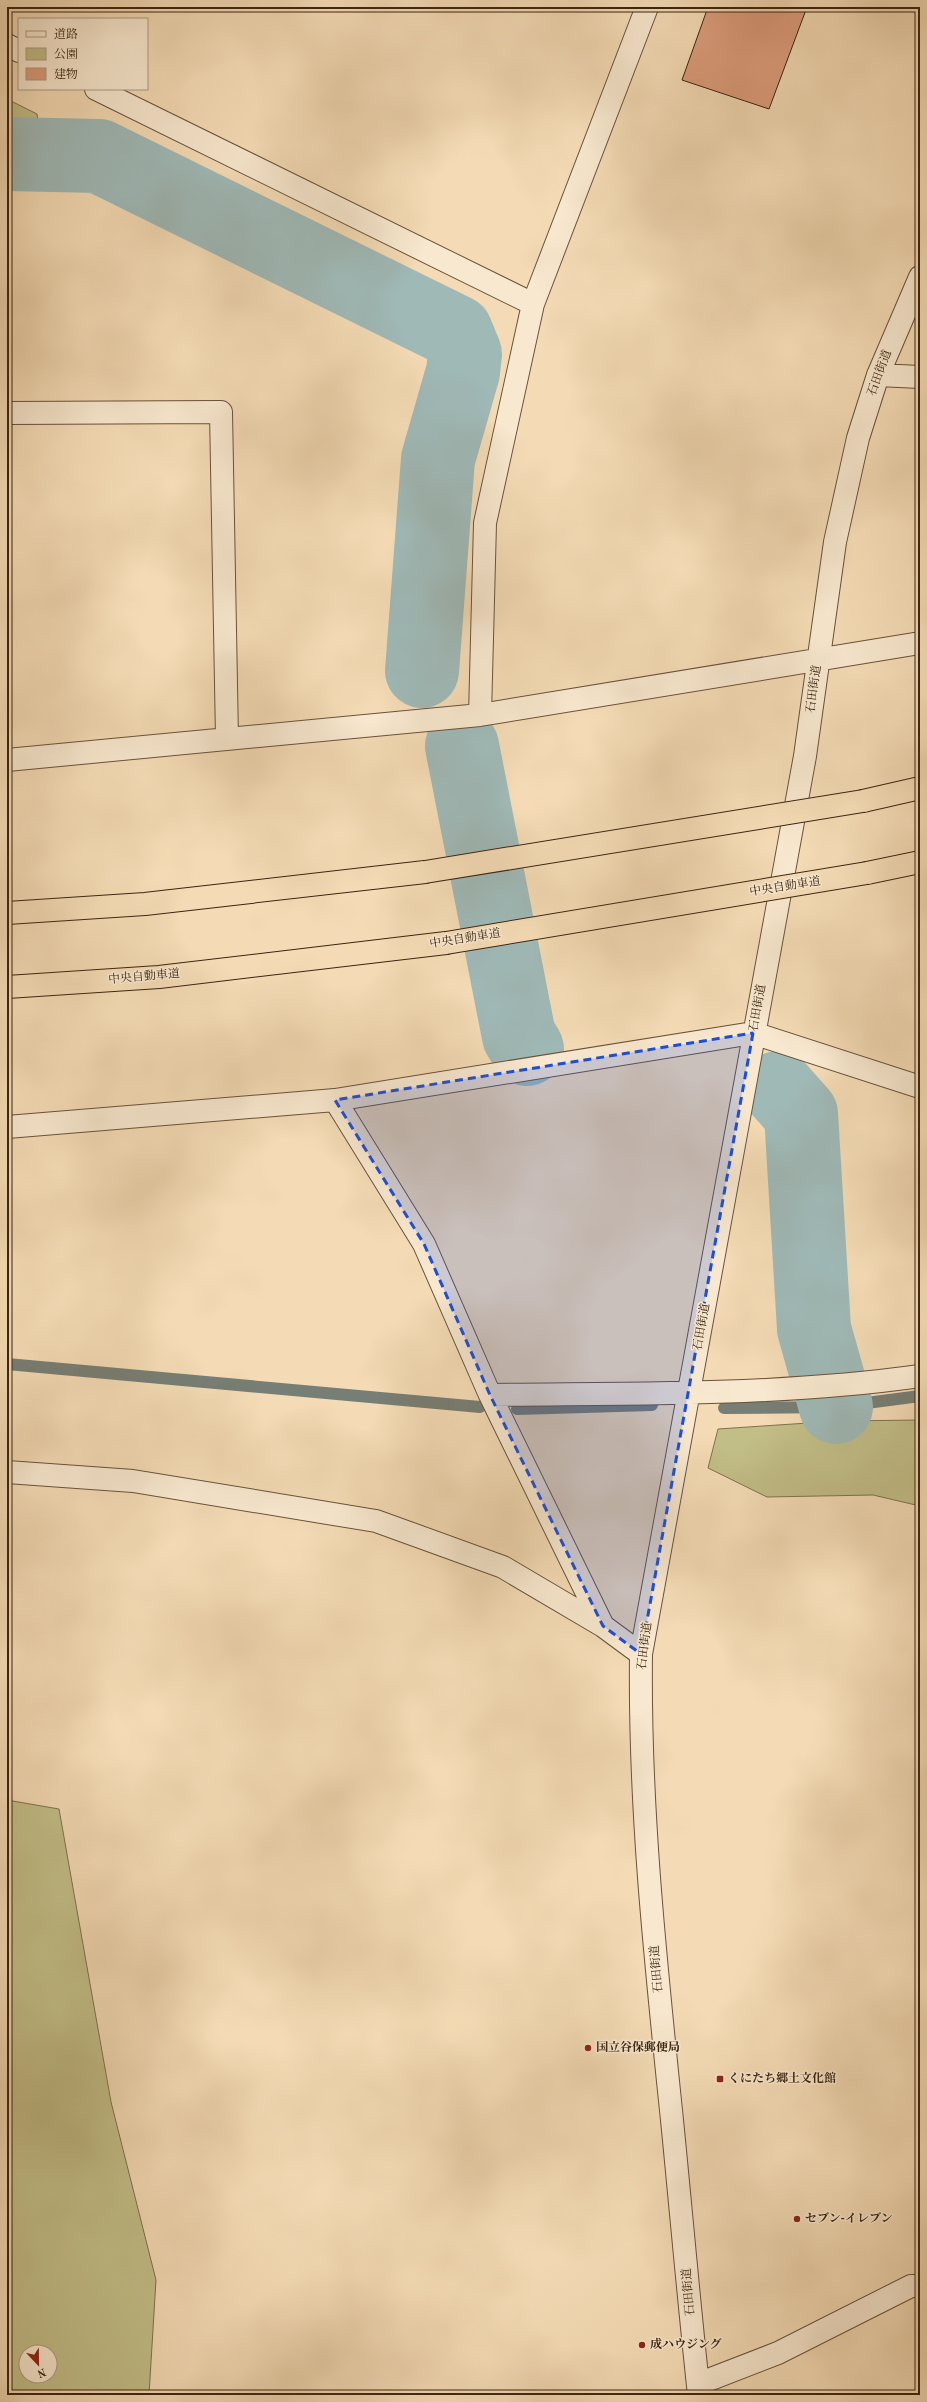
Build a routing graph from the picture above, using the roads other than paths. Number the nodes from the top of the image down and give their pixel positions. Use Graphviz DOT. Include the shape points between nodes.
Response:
graph roads {
  1 [pos="647,7"];
  2 [pos="7,45"];
  3 [pos="18,50"];
  4 [pos="98,90"];
  5 [pos="920,277"];
  6 [pos="533,304"];
  7 [pos="878,375"];
  8 [pos="920,378"];
  9 [pos="7,413"];
  10 [pos="920,643"];
  11 [pos="818,660"];
  12 [pos="480,715"];
  13 [pos="227,738"];
  14 [pos="7,760"];
  15 [pos="920,788"];
  16 [pos="920,862"];
  17 [pos="7,913"];
  18 [pos="7,987"];
  19 [pos="753,1033"];
  20 [pos="920,1087"];
  21 [pos="335,1100"];
  22 [pos="7,1127"];
  23 [pos="920,1376"];
  24 [pos="690,1392"];
  25 [pos="490,1395"];
  26 [pos="7,1472"];
  27 [pos="603,1626"];
  28 [pos="641,1654"];
  29 [pos="920,2286"];
  30 [pos="698,2389"];
  1 -- 6 [label="street"];
  2 -- 3 [label="street"];
  4 -- 6 [label="street"];
  5 -- 7 [label="street, 石田街道"];
  6 -- 12 [label="street" via="485,523"];
  7 -- 8 [label="street"];
  7 -- 11 [label="street, 石田街道" via="858,438 835,542"];
  9 -- 13 [label="street" via="222,412"];
  10 -- 11 [label="street"];
  11 -- 12 [label="street"];
  11 -- 19 [label="street, 石田街道" via="805,756"];
  12 -- 13 [label="street"];
  13 -- 14 [label="street"];
  15 -- 17 [label="highway, bridge" via="863,801 425,872 145,904"];
  16 -- 18 [label="highway, 中央自動車道, bridge" via="868,873 446,943 159,977"];
  19 -- 20 [label="street"];
  19 -- 21 [label="street"];
  19 -- 24 [label="street, 石田街道"];
  21 -- 22 [label="street"];
  21 -- 25 [label="street" via="424,1244"];
  23 -- 24 [label="street" via="860,1384"];
  24 -- 25 [label="street"];
  24 -- 28 [label="street, 石田街道"];
  25 -- 27 [label="street"];
  26 -- 27 [label="street" via="133,1481 376,1520 503,1567"];
  27 -- 28 [label="street"];
  28 -- 30 [label="street, 石田街道" via="640,1737 644,1823"];
  29 -- 30 [label="street" via="911,2286 778,2353"];
}
